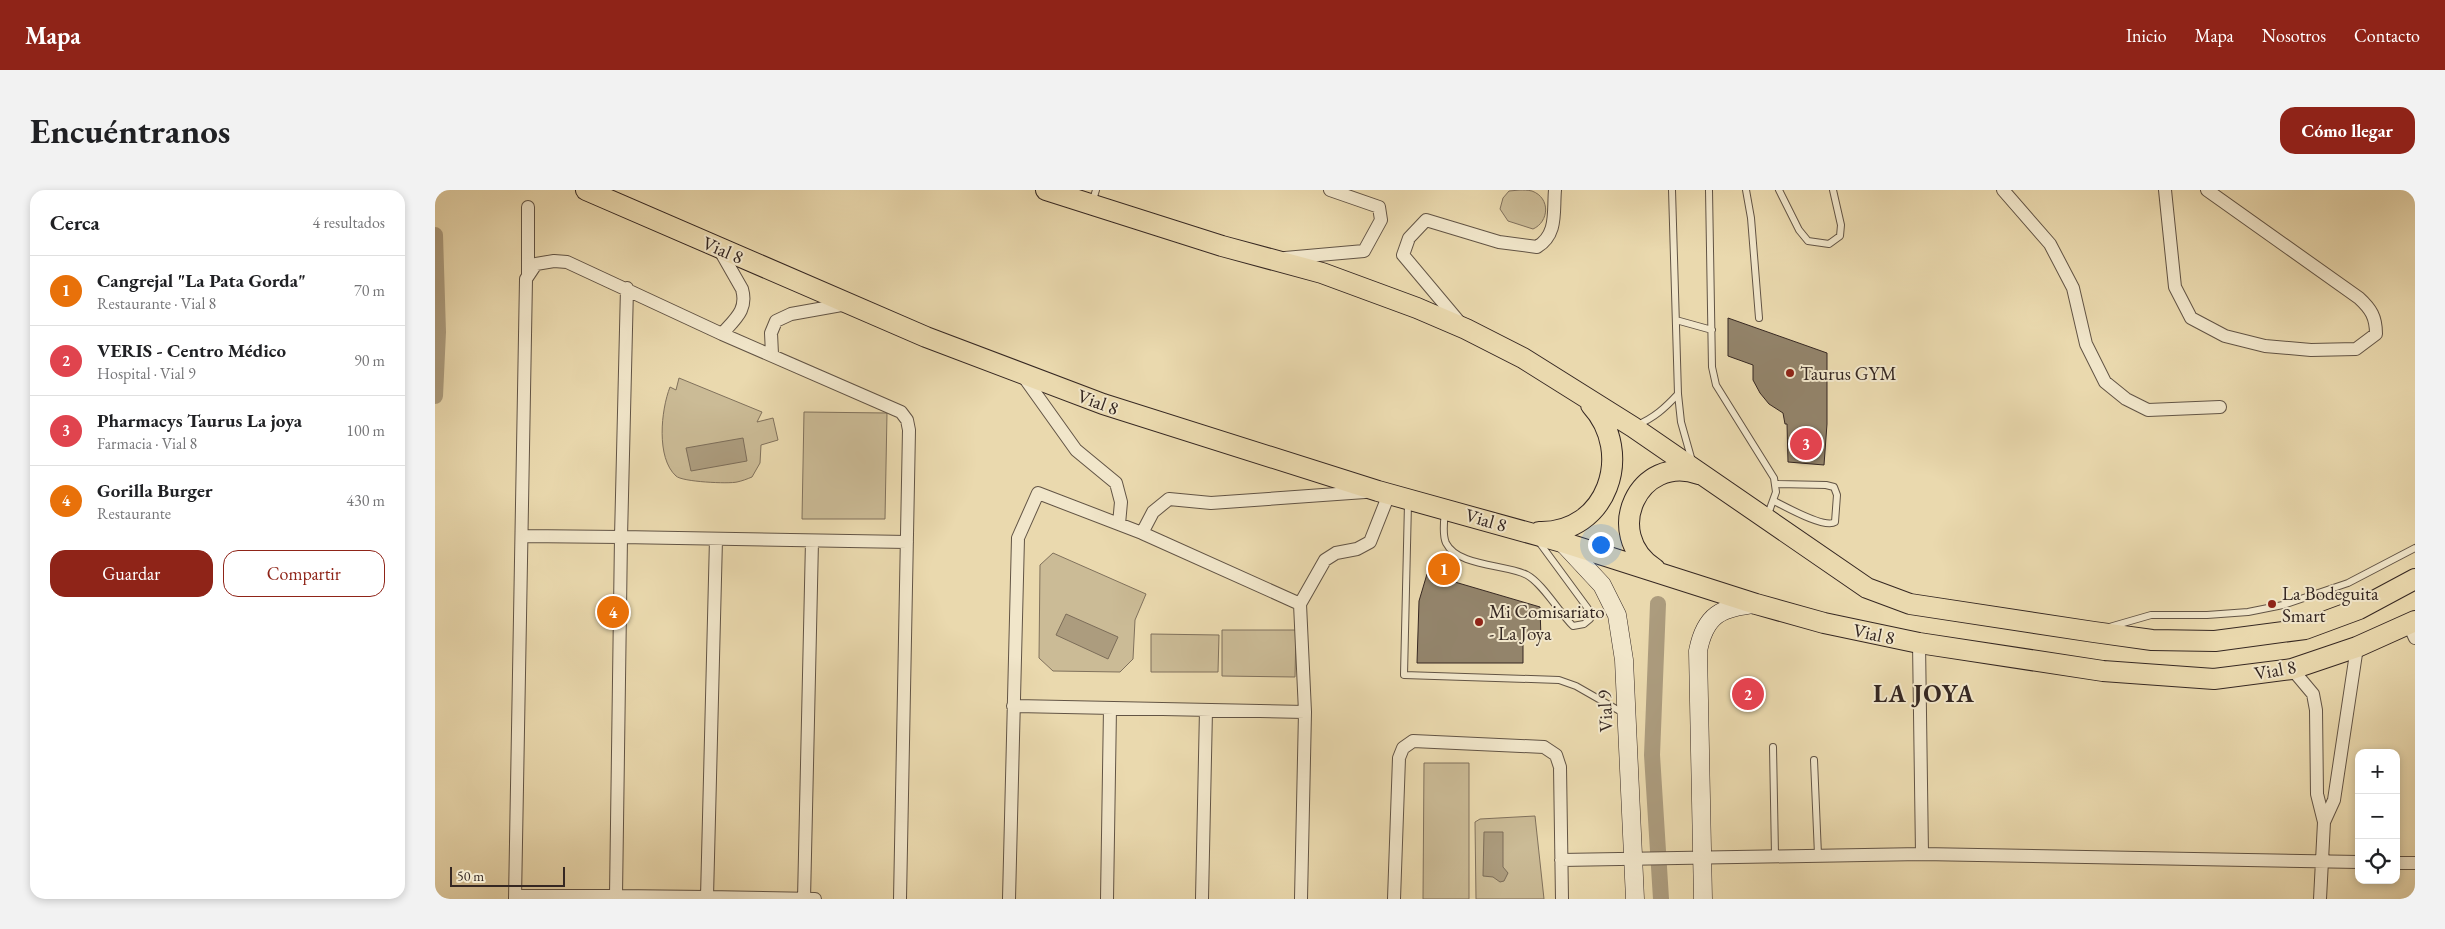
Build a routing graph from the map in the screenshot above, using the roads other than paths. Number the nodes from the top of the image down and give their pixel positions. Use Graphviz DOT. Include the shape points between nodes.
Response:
graph roads {
  1 [pos="586,190"];
  2 [pos="1046,190"];
  3 [pos="1330,190"];
  4 [pos="1555,190"];
  5 [pos="1673,190"];
  6 [pos="1709,190"];
  7 [pos="1746,190"];
  8 [pos="1779,190"];
  9 [pos="1833,190"];
  10 [pos="2003,190"];
  11 [pos="2165,190"];
  12 [pos="2207,190"];
  13 [pos="1087,197"];
  14 [pos="528,207"];
  15 [pos="717,248"];
  16 [pos="1273,260"];
  17 [pos="528,274"];
  18 [pos="627,288"];
  19 [pos="849,304"];
  20 [pos="1759,318"];
  21 [pos="1675,320"];
  22 [pos="1466,329"];
  23 [pos="1712,330"];
  24 [pos="722,334"];
  25 [pos="772,354"];
  26 [pos="1021,373"];
  27 [pos="1578,392"];
  28 [pos="1678,394"];
  29 [pos="2220,407"];
  30 [pos="1633,427"];
  31 [pos="1699,473"];
  32 [pos="1777,484"];
  33 [pos="1392,494"];
  34 [pos="1445,508"];
  35 [pos="1770,510"];
  36 [pos="1119,524"];
  37 [pos="1525,531"];
  38 [pos="1142,533"];
  39 [pos="523,536"];
  40 [pos="621,537"];
  41 [pos="716,539"];
  42 [pos="812,540"];
  43 [pos="907,542"];
  44 [pos="1562,542"];
  45 [pos="2415,548"];
  46 [pos="1666,574"];
  47 [pos="2415,579"];
  48 [pos="1300,604"];
  49 [pos="1756,604"];
  50 [pos="2413,628"];
  51 [pos="2094,632"];
  52 [pos="1919,643"];
  53 [pos="2357,647"];
  54 [pos="2292,669"];
  55 [pos="1013,706"];
  56 [pos="1110,708"];
  57 [pos="1205,710"];
  58 [pos="1305,712"];
  59 [pos="1627,716"];
  60 [pos="1773,748"];
  61 [pos="1815,760"];
  62 [pos="2324,822"];
  63 [pos="1923,854"];
  64 [pos="1818,855"];
  65 [pos="1702,856"];
  66 [pos="1775,856"];
  67 [pos="1633,857"];
  68 [pos="1561,860"];
  69 [pos="2321,862"];
  70 [pos="2355,862"];
  71 [pos="2400,863"];
  72 [pos="2415,863"];
  73 [pos="1703,893"];
  74 [pos="616,896"];
  75 [pos="515,897"];
  76 [pos="707,897"];
  77 [pos="804,899"];
  78 [pos="815,899"];
  79 [pos="901,899"];
  80 [pos="1009,899"];
  81 [pos="1107,899"];
  82 [pos="1202,899"];
  83 [pos="1301,899"];
  84 [pos="1394,899"];
  85 [pos="1562,899"];
  86 [pos="1635,899"];
  87 [pos="2320,899"];
  1 -- 15 [label="main road, Vial 8"];
  2 -- 13 [label="main road, Vial 8"];
  3 -- 16 [label="street" via="1379,207 1381,220 1364,250"];
  4 -- 22 [label="street" via="1553,231 1547,241 1537,247 1499,242 1426,220 1409,238 1403,255"];
  5 -- 21 [label="lane"];
  6 -- 23 [label="lane"];
  7 -- 20 [label="lane"];
  8 -- 9 [label="lane" via="1809,241 1829,244 1840,236 1841,225"];
  10 -- 29 [label="street" via="2050,244 2073,288 2086,344 2105,382 2126,399 2148,410"];
  11 -- 12 [label="street" via="2175,287 2191,318 2225,336 2311,350 2356,349 2376,334 2376,320 2371,308"];
  13 -- 16 [label="main road, Vial 8" via="1214,244"];
  14 -- 17 [label="street"];
  15 -- 19 [label="main road, Vial 8"];
  15 -- 24 [label="street" via="743,289 744,297 742,310"];
  16 -- 22 [label="main road, Vial 8" via="1357,285"];
  17 -- 18 [label="street" via="542,262 567,262"];
  17 -- 39 [label="street"];
  18 -- 24 [label="street"];
  18 -- 40 [label="street"];
  19 -- 25 [label="street" via="791,314 776,321 770,345"];
  19 -- 26 [label="main road, Vial 8"];
  21 -- 23 [label="lane"];
  21 -- 28 [label="lane"];
  22 -- 27 [label="main road, Vial 8" via="1523,358"];
  23 -- 32 [label="lane" via="1712,367 1716,385"];
  24 -- 25 [label="street"];
  25 -- 43 [label="street" via="905,415 909,430"];
  26 -- 33 [label="main road, Vial 8" via="1193,435"];
  26 -- 36 [label="street" via="1076,450 1116,483 1121,502"];
  27 -- 30 [label="main road, Vial 8"];
  27 -- 37 [label="main road" via="1598,412 1610,435 1614,459 1609,484 1587,514 1566,527 1542,532"];
  28 -- 30 [label="lane" via="1657,414"];
  28 -- 31 [label="lane" via="1681,422"];
  30 -- 31 [label="main road, Vial 8"];
  31 -- 35 [label="main road, Vial 8"];
  31 -- 46 [label="main road" via="1661,474 1643,486 1632,505 1628,526 1634,547 1647,564"];
  32 -- 35 [label="lane"];
  32 -- 35 [label="lane" via="1834,488 1837,495 1835,522 1829,524"];
  33 -- 34 [label="main road, Vial 8"];
  33 -- 38 [label="street" via="1211,503 1169,499 1153,512"];
  33 -- 48 [label="street" via="1370,542 1325,560"];
  33 -- 59 [label="lane" via="1404,675 1559,680 1576,686"];
  34 -- 37 [label="main road, Vial 8"];
  34 -- 37 [label="lane" via="1447,544 1461,557 1526,574 1536,581 1573,626 1584,624 1590,619 1589,610"];
  35 -- 51 [label="main road, Vial 8" via="1867,588 1910,604"];
  36 -- 38 [label="street"];
  36 -- 55 [label="street" via="1037,493 1018,538"];
  37 -- 44 [label="main road, Vial 8"];
  38 -- 48 [label="street"];
  39 -- 40 [label="street"];
  39 -- 75 [label="street"];
  40 -- 41 [label="street"];
  40 -- 74 [label="street"];
  41 -- 42 [label="street"];
  41 -- 76 [label="street"];
  42 -- 43 [label="street"];
  42 -- 77 [label="street"];
  43 -- 79 [label="street"];
  44 -- 46 [label="main road, Vial 8"];
  44 -- 59 [label="street, Vial 9" via="1593,573 1617,615 1624,660"];
  45 -- 51 [label="lane" via="2349,582 2283,605 2248,612 2151,615"];
  46 -- 49 [label="main road, Vial 8"];
  47 -- 51 [label="main road, Vial 8" via="2359,609 2305,629 2215,641 2152,640"];
  48 -- 58 [label="street"];
  49 -- 52 [label="main road, Vial 8" via="1824,623"];
  49 -- 65 [label="street" via="1732,606 1721,611 1705,626 1698,651"];
  50 -- 53 [label="main road, Vial 8"];
  52 -- 54 [label="main road, Vial 8" via="2103,671 2214,678"];
  52 -- 63 [label="street"];
  53 -- 54 [label="main road, Vial 8"];
  53 -- 62 [label="street" via="2334,800"];
  54 -- 62 [label="street" via="2309,688 2315,702 2317,794"];
  55 -- 56 [label="street"];
  55 -- 80 [label="street"];
  56 -- 57 [label="street"];
  56 -- 81 [label="street"];
  57 -- 58 [label="street"];
  57 -- 82 [label="street"];
  58 -- 83 [label="street"];
  59 -- 67 [label="street, Vial 9"];
  60 -- 66 [label="lane"];
  61 -- 64 [label="lane"];
  62 -- 69 [label="street"];
  63 -- 64 [label="street"];
  63 -- 69 [label="street"];
  64 -- 66 [label="street"];
  65 -- 66 [label="street"];
  65 -- 67 [label="street"];
  65 -- 73 [label="street"];
  67 -- 68 [label="street"];
  67 -- 86 [label="street, Vial 9"];
  68 -- 84 [label="street" via="1560,767 1552,751 1544,747 1413,741 1403,748 1399,758"];
  68 -- 85 [label="street"];
  69 -- 70 [label="street"];
  69 -- 87 [label="street"];
  71 -- 72 [label="street"];
  74 -- 75 [label="street"];
  74 -- 76 [label="street"];
  76 -- 77 [label="street"];
  77 -- 78 [label="street"];
}
